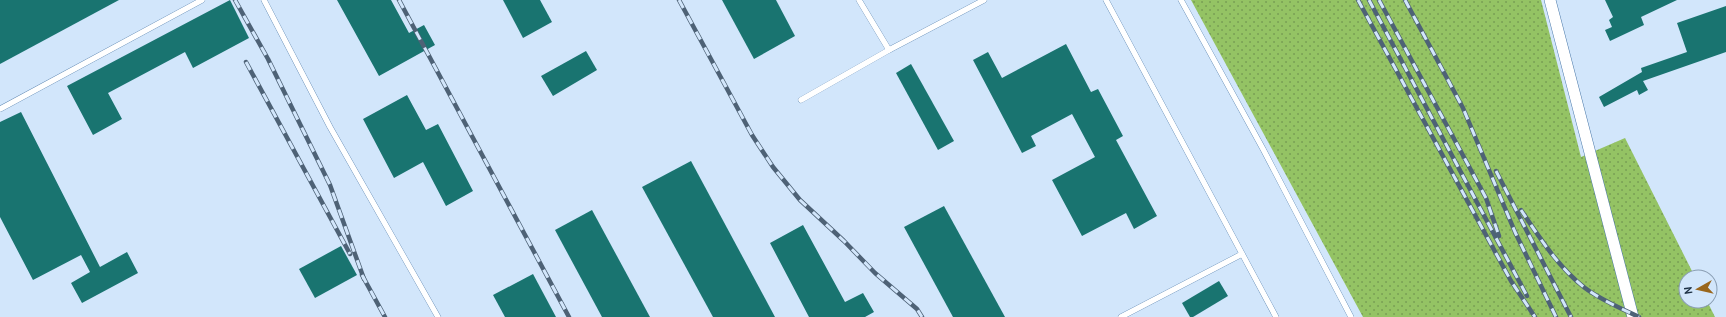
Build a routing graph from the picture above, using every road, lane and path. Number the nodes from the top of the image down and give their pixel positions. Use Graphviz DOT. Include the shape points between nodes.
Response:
graph roads {
  1 [pos="202,0"];
  2 [pos="264,0"];
  3 [pos="859,0"];
  4 [pos="984,0"];
  5 [pos="1106,0"];
  6 [pos="1181,0"];
  7 [pos="1550,0"];
  8 [pos="889,50"];
  9 [pos="801,100"];
  10 [pos="0,109"];
  11 [pos="1242,254"];
  12 [pos="438,317"];
  13 [pos="1121,317"];
  14 [pos="1276,317"];
  15 [pos="1351,317"];
  16 [pos="1633,317"];
  1 -- 10 [label="lane"];
  2 -- 12 [label="lane" via="330,126"];
  3 -- 8 [label="lane"];
  4 -- 8 [label="lane"];
  5 -- 11 [label="lane"];
  6 -- 15 [label="lane" via="1267,156"];
  7 -- 16 [label="street"];
  8 -- 9 [label="lane"];
  11 -- 13 [label="lane"];
  11 -- 14 [label="lane"];
}
